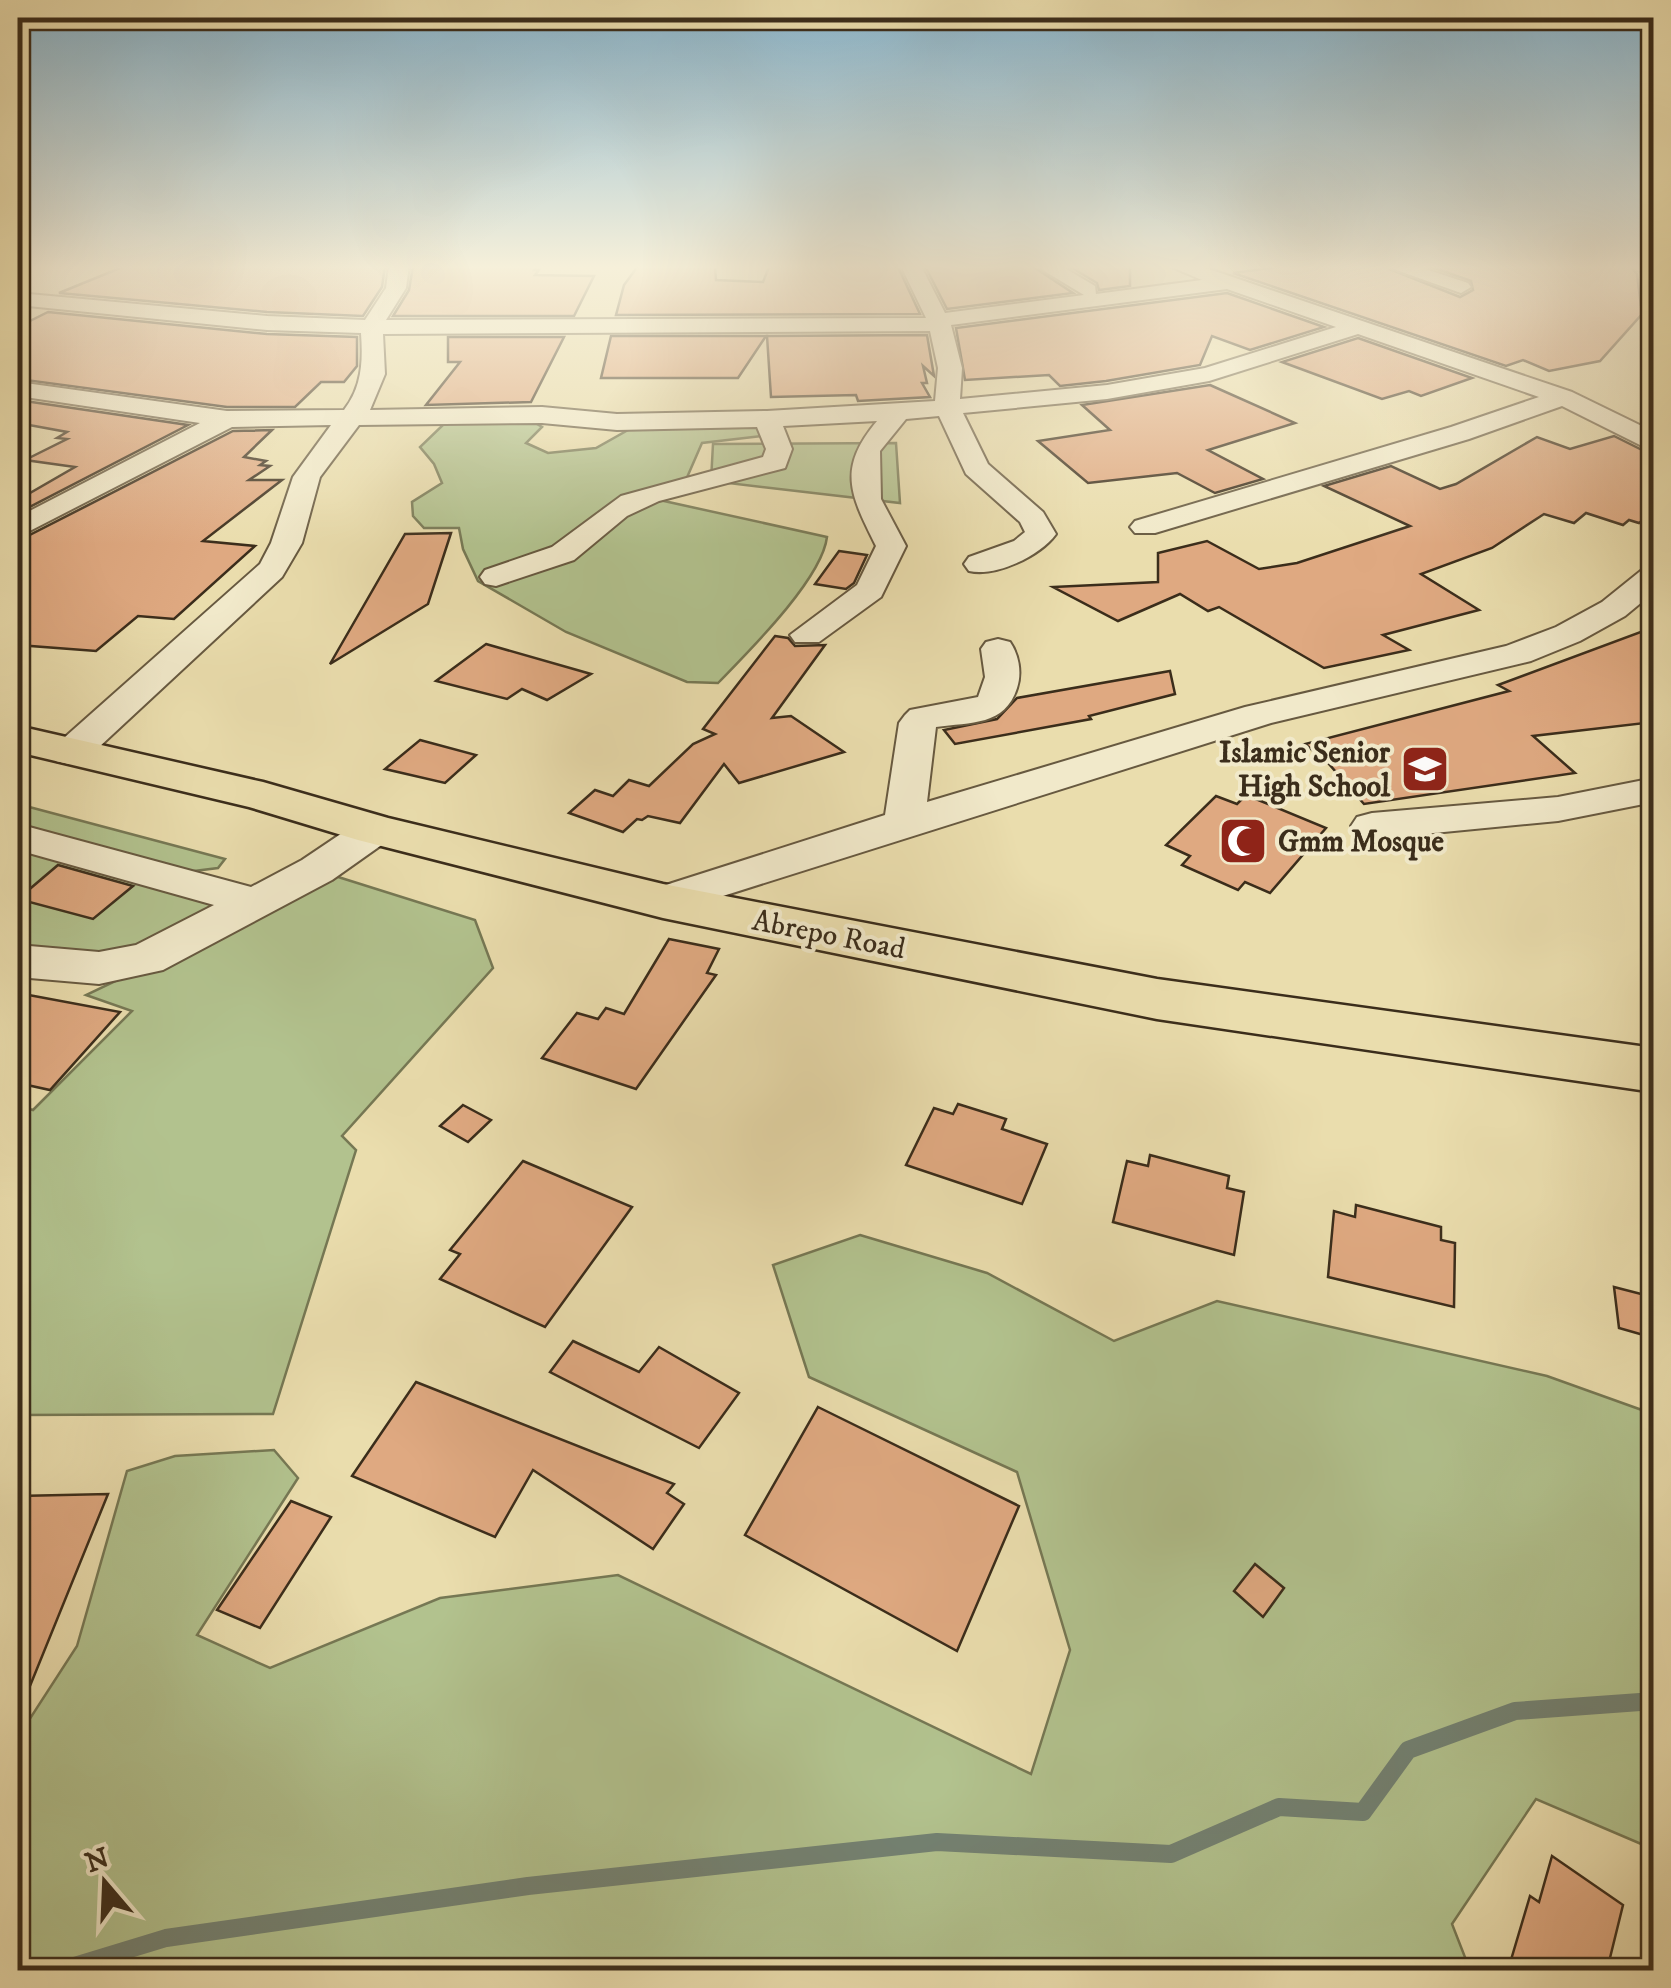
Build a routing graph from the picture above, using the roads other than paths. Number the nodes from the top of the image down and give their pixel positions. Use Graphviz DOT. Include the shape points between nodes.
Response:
graph roads {
  1 [pos="376,359"];
  2 [pos="948,359"];
  3 [pos="1257,359"];
  4 [pos="1446,359"];
  5 [pos="18,389"];
  6 [pos="1563,398"];
  7 [pos="947,406"];
  8 [pos="898,412"];
  9 [pos="354,418"];
  10 [pos="227,419"];
  11 [pos="767,419"];
  12 [pos="1654,444"];
  13 [pos="779,449"];
  14 [pos="867,450"];
  15 [pos="1144,527"];
  16 [pos="18,528"];
  17 [pos="980,564"];
  18 [pos="1654,576"];
  19 [pos="496,577"];
  20 [pos="807,635"];
  21 [pos="998,650"];
  22 [pos="18,739"];
  23 [pos="70,752"];
  24 [pos="1654,790"];
  25 [pos="905,820"];
  26 [pos="1372,826"];
  27 [pos="375,830"];
  28 [pos="18,837"];
  29 [pos="662,901"];
  30 [pos="258,903"];
  31 [pos="18,961"];
  32 [pos="1654,1070"];
  1 -- 9 [label="street"];
  2 -- 7 [label="street"];
  3 -- 7 [label="street" via="1107,392"];
  4 -- 6 [label="street"];
  5 -- 10 [label="street"];
  6 -- 12 [label="street"];
  6 -- 15 [label="street"];
  7 -- 8 [label="street"];
  7 -- 17 [label="street" via="976,468 1033,518 1040,534 1025,548"];
  8 -- 11 [label="street"];
  8 -- 14 [label="street"];
  9 -- 10 [label="street"];
  9 -- 11 [label="street"];
  9 -- 23 [label="street" via="309,472 283,552 266,576"];
  10 -- 16 [label="street"];
  11 -- 13 [label="street"];
  13 -- 14 [label="street"];
  13 -- 19 [label="street" via="775,462 628,503 581,542"];
  14 -- 20 [label="street" via="867,499 891,546 870,590"];
  18 -- 25 [label="street" via="1596,622 1470,668 1264,714"];
  21 -- 25 [label="street" via="1004,676 994,703 918,723"];
  22 -- 23 [label="main road, Abrepo Road"];
  23 -- 27 [label="main road, Abrepo Road" via="263,796"];
  24 -- 26 [label="street" via="1558,810"];
  25 -- 29 [label="street"];
  27 -- 29 [label="main road, Abrepo Road"];
  27 -- 30 [label="street"];
  28 -- 30 [label="street"];
  29 -- 32 [label="main road, Abrepo Road" via="1157,999"];
  30 -- 31 [label="street" via="147,959 99,968"];
}
